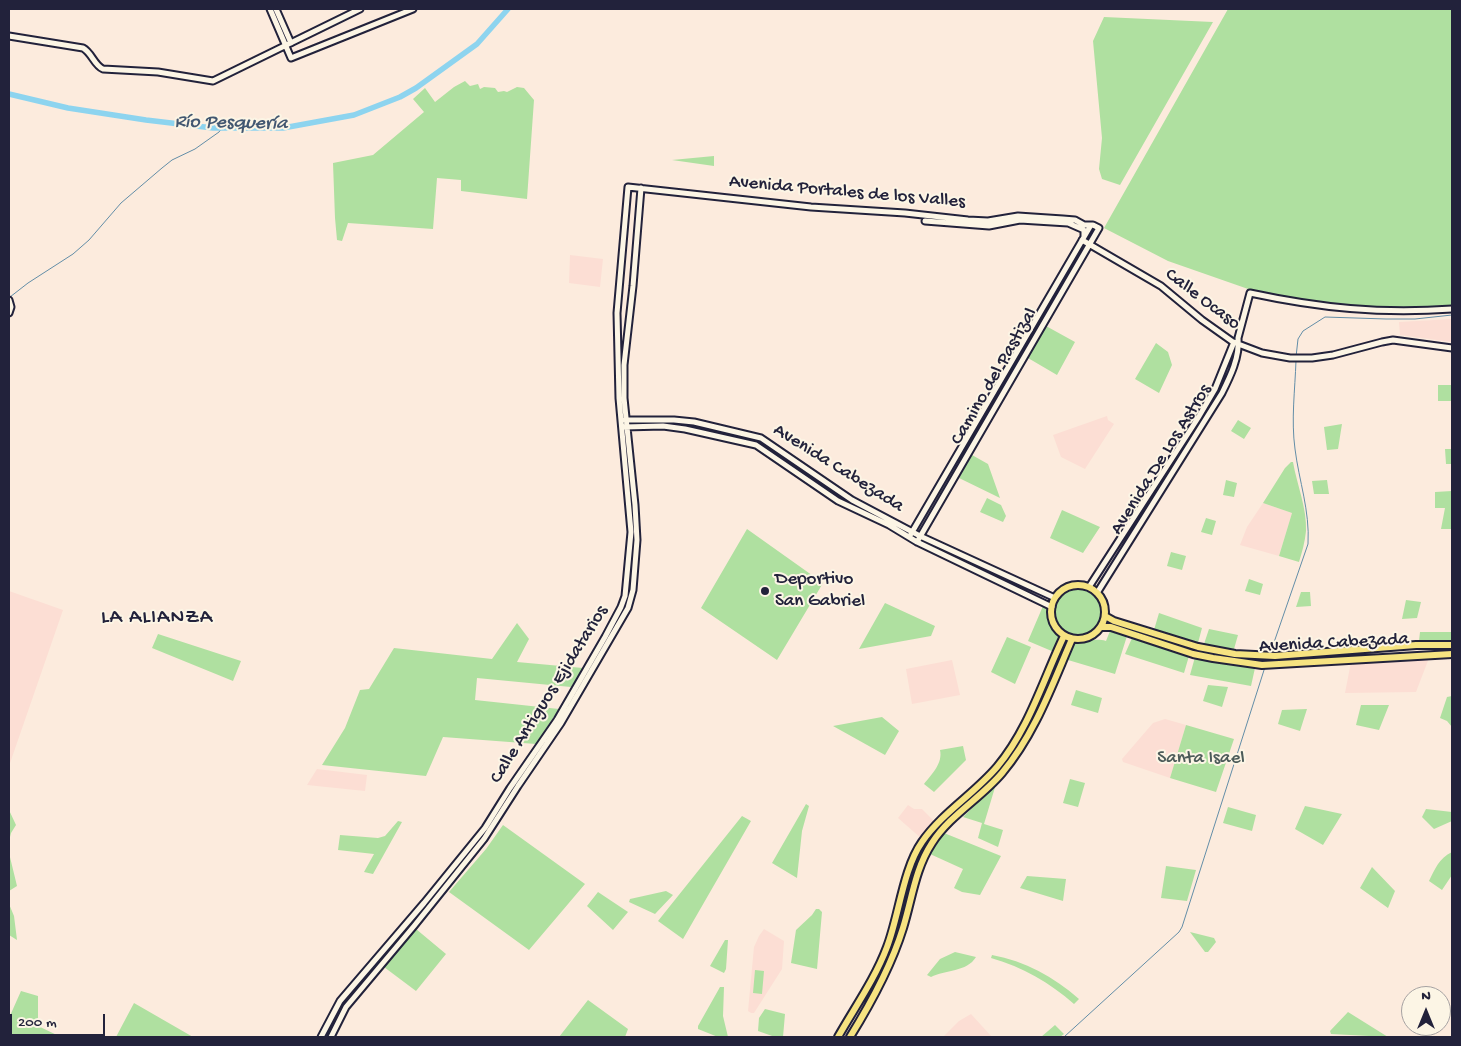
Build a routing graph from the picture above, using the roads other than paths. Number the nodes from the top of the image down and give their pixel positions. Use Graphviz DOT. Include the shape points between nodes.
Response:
graph roads {
  1 [pos="270,9"];
  2 [pos="276,9"];
  3 [pos="360,9"];
  4 [pos="414,9"];
  5 [pos="9,36"];
  6 [pos="291,42"];
  7 [pos="284,46"];
  8 [pos="628,187"];
  9 [pos="641,188"];
  10 [pos="1063,221"];
  11 [pos="1091,225"];
  12 [pos="1083,238"];
  13 [pos="1089,244"];
  14 [pos="9,300"];
  15 [pos="1452,309"];
  16 [pos="9,313"];
  17 [pos="1238,338"];
  18 [pos="1233,342"];
  19 [pos="1239,345"];
  20 [pos="1452,348"];
  21 [pos="624,424"];
  22 [pos="911,535"];
  23 [pos="920,536"];
  24 [pos="917,542"];
  25 [pos="942,546"];
  26 [pos="939,552"];
  27 [pos="1088,587"];
  28 [pos="1097,593"];
  29 [pos="1055,598"];
  30 [pos="1052,607"];
  31 [pos="1105,616"];
  32 [pos="1101,627"];
  33 [pos="1064,636"];
  34 [pos="1072,639"];
  35 [pos="1452,645"];
  36 [pos="1452,654"];
  37 [pos="1024,727"];
  38 [pos="1031,730"];
  39 [pos="321,1037"];
  40 [pos="330,1037"];
  41 [pos="838,1037"];
  42 [pos="850,1037"];
  1 -- 7 [label="street"];
  2 -- 6 [label="street"];
  3 -- 6 [label="street"];
  4 -- 7 [label="street" via="291,58"];
  5 -- 7 [label="street" via="83,48 100,68 213,80"];
  6 -- 7 [label="street"];
  8 -- 9 [label="street, Avenida Portales de los Valles"];
  8 -- 21 [label="street, Calle Antiguos Ejidatarios" via="617,313 619,398"];
  9 -- 10 [label="street, Avenida Portales de los Valles" via="926,218 988,221 1018,216"];
  9 -- 21 [label="street, Calle Antiguos Ejidatarios" via="624,365"];
  10 -- 11 [label="street" via="1075,220"];
  10 -- 12 [label="street, Calle Ocaso" via="1084,230"];
  11 -- 12 [label="street, Camino del Pastizal"];
  11 -- 13 [label="street, Camino del Pastizal" via="1099,228"];
  12 -- 13 [label="street, Calle Ocaso"];
  12 -- 22 [label="street, Camino del Pastizal"];
  13 -- 18 [label="street, Calle Ocaso" via="1161,286"];
  13 -- 23 [label="street, Camino del Pastizal"];
  14 -- 16 [label="street"];
  15 -- 17 [label="street, Avenida De Los Astros" via="1342,309 1250,294"];
  17 -- 18 [label="street"];
  17 -- 19 [label="street, Avenida De Los Astros"];
  18 -- 19 [label="street, Calle Ocaso"];
  18 -- 27 [label="street, Avenida De Los Astros" via="1215,389"];
  19 -- 20 [label="street, Calle Ocaso" via="1262,353 1300,359 1393,340"];
  19 -- 28 [label="street, Avenida De Los Astros" via="1217,403"];
  21 -- 22 [label="street, Avenida Cabezada" via="685,429 756,445 838,500"];
  21 -- 22 [label="street, Avenida Cabezada" via="667,420 694,422 761,438 852,500"];
  21 -- 39 [label="street, Calle Antiguos Ejidatarios" via="631,532 627,586 621,607 557,720 485,828 340,1001"];
  21 -- 40 [label="street, Calle Antiguos Ejidatarios" via="636,505 637,540 633,590 628,608 561,723 484,840 346,1007"];
  22 -- 23 [label="street, Avenida Cabezada"];
  22 -- 24 [label="street, Avenida Cabezada"];
  23 -- 24 [label="street, Camino del Pastizal"];
  23 -- 25 [label="street, Avenida Cabezada"];
  24 -- 26 [label="street, Avenida Cabezada"];
  25 -- 26 [label="street"];
  25 -- 29 [label="street, Avenida Cabezada"];
  26 -- 30 [label="street, Avenida Cabezada"];
  27 -- 28 [label="main road"];
  27 -- 29 [label="main road" via="1069,587"];
  28 -- 31 [label="main road" via="1104,604"];
  29 -- 30 [label="main road"];
  30 -- 33 [label="main road" via="1053,623"];
  31 -- 32 [label="main road"];
  31 -- 35 [label="main road, Avenida Cabezada" via="1198,648 1228,653 1272,656"];
  32 -- 34 [label="main road" via="1089,638"];
  32 -- 36 [label="main road, Avenida Cabezada" via="1213,658 1265,665"];
  33 -- 34 [label="main road"];
  33 -- 37 [label="main road"];
  34 -- 38 [label="main road"];
  37 -- 38 [label="main road"];
  37 -- 41 [label="main road" via="996,769 921,843 880,966"];
  38 -- 42 [label="main road" via="1000,775 933,842 917,876 896,948 878,989"];
}
